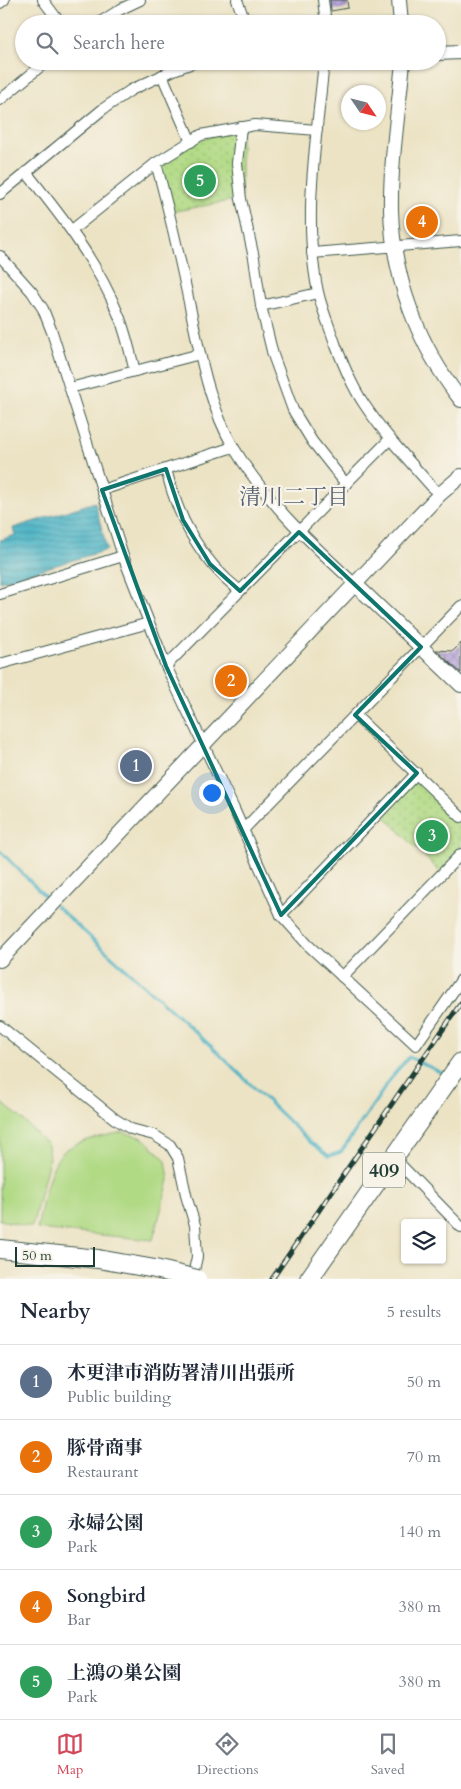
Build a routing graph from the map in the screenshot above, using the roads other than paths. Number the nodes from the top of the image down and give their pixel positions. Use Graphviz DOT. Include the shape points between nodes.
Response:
graph roads {
  1 [pos="4,0"];
  2 [pos="43,0"];
  3 [pos="137,0"];
  4 [pos="237,0"];
  5 [pos="323,0"];
  6 [pos="399,0"];
  7 [pos="0,3"];
  8 [pos="54,15"];
  9 [pos="112,15"];
  10 [pos="243,15"];
  11 [pos="325,15"];
  12 [pos="400,15"];
  13 [pos="461,52"];
  14 [pos="446,53"];
  15 [pos="36,70"];
  16 [pos="175,70"];
  17 [pos="323,70"];
  18 [pos="402,70"];
  19 [pos="162,75"];
  20 [pos="0,100"];
  21 [pos="241,127"];
  22 [pos="317,130"];
  23 [pos="191,142"];
  24 [pos="156,163"];
  25 [pos="26,172"];
  26 [pos="0,194"];
  27 [pos="72,230"];
  28 [pos="461,241"];
  29 [pos="393,246"];
  30 [pos="312,253"];
  31 [pos="0,256"];
  32 [pos="318,293"];
  33 [pos="260,306"];
  34 [pos="200,354"];
  35 [pos="135,371"];
  36 [pos="70,388"];
  37 [pos="461,400"];
  38 [pos="390,439"];
  39 [pos="234,447"];
  40 [pos="166,469"];
  41 [pos="461,476"];
  42 [pos="346,484"];
  43 [pos="102,490"];
  44 [pos="439,495"];
  45 [pos="299,532"];
  46 [pos="123,556"];
  47 [pos="355,584"];
  48 [pos="240,591"];
  49 [pos="0,594"];
  50 [pos="461,606"];
  51 [pos="149,623"];
  52 [pos="421,647"];
  53 [pos="0,664"];
  54 [pos="166,666"];
  55 [pos="461,685"];
  56 [pos="355,715"];
  57 [pos="204,746"];
  58 [pos="417,773"];
  59 [pos="461,817"];
  60 [pos="243,830"];
  61 [pos="461,854"];
  62 [pos="281,915"];
  63 [pos="0,960"];
  64 [pos="342,977"];
  65 [pos="461,980"];
  66 [pos="0,1026"];
  67 [pos="461,1062"];
  68 [pos="393,1157"];
  69 [pos="461,1228"];
  70 [pos="0,1249"];
  71 [pos="192,1279"];
  72 [pos="197,1279"];
  73 [pos="308,1279"];
  1 -- 7 [label="street"];
  2 -- 8 [label="street"];
  3 -- 9 [label="street"];
  4 -- 10 [label="street"];
  5 -- 11 [label="street"];
  6 -- 12 [label="street"];
  13 -- 14 [label="street"];
  15 -- 20 [label="street"];
  16 -- 19 [label="street"];
  17 -- 22 [label="street"];
  18 -- 29 [label="street" via="393,162"];
  19 -- 23 [label="street"];
  19 -- 25 [label="street" via="130,90 103,109"];
  21 -- 22 [label="street" via="255,125"];
  21 -- 23 [label="street" via="202,136"];
  21 -- 33 [label="street" via="237,163"];
  22 -- 30 [label="street" via="312,186"];
  23 -- 24 [label="street"];
  24 -- 27 [label="street"];
  24 -- 34 [label="street" via="170,212"];
  25 -- 26 [label="street"];
  25 -- 27 [label="street"];
  27 -- 35 [label="street" via="92,261 120,317"];
  28 -- 29 [label="street"];
  29 -- 30 [label="street"];
  29 -- 37 [label="street" via="404,291 423,343"];
  30 -- 32 [label="street"];
  31 -- 36 [label="street" via="43,309"];
  32 -- 33 [label="street"];
  32 -- 38 [label="street" via="345,368 363,403"];
  33 -- 42 [label="street" via="293,410 312,441"];
  34 -- 35 [label="street"];
  34 -- 39 [label="street"];
  35 -- 36 [label="street"];
  36 -- 43 [label="street"];
  38 -- 42 [label="street"];
  38 -- 44 [label="street"];
  39 -- 40 [label="street"];
  39 -- 45 [label="street" via="264,493"];
  40 -- 43 [label="street"];
  40 -- 48 [label="street" via="172,494 198,545 210,564"];
  41 -- 44 [label="street"];
  42 -- 45 [label="street"];
  43 -- 46 [label="street"];
  44 -- 47 [label="street"];
  45 -- 47 [label="street"];
  45 -- 48 [label="street"];
  46 -- 49 [label="street"];
  46 -- 51 [label="street"];
  47 -- 52 [label="street"];
  47 -- 57 [label="street"];
  48 -- 54 [label="street"];
  50 -- 52 [label="street"];
  51 -- 53 [label="street"];
  51 -- 54 [label="street"];
  52 -- 55 [label="street"];
  52 -- 56 [label="street"];
  54 -- 57 [label="street"];
  56 -- 58 [label="street"];
  56 -- 60 [label="street"];
  57 -- 60 [label="street"];
  57 -- 63 [label="street"];
  58 -- 59 [label="street"];
  58 -- 62 [label="street"];
  60 -- 62 [label="street"];
  61 -- 64 [label="street"];
  62 -- 64 [label="street"];
  64 -- 65 [label="street" via="416,1045"];
  66 -- 71 [label="street" via="115,1119 170,1145 178,1158 195,1225 197,1257"];
  67 -- 68 [label="highway, 409"];
  68 -- 69 [label="street"];
  68 -- 73 [label="highway, 409"];
  70 -- 72 [label="highway, bridge" via="98,1259"];
}
